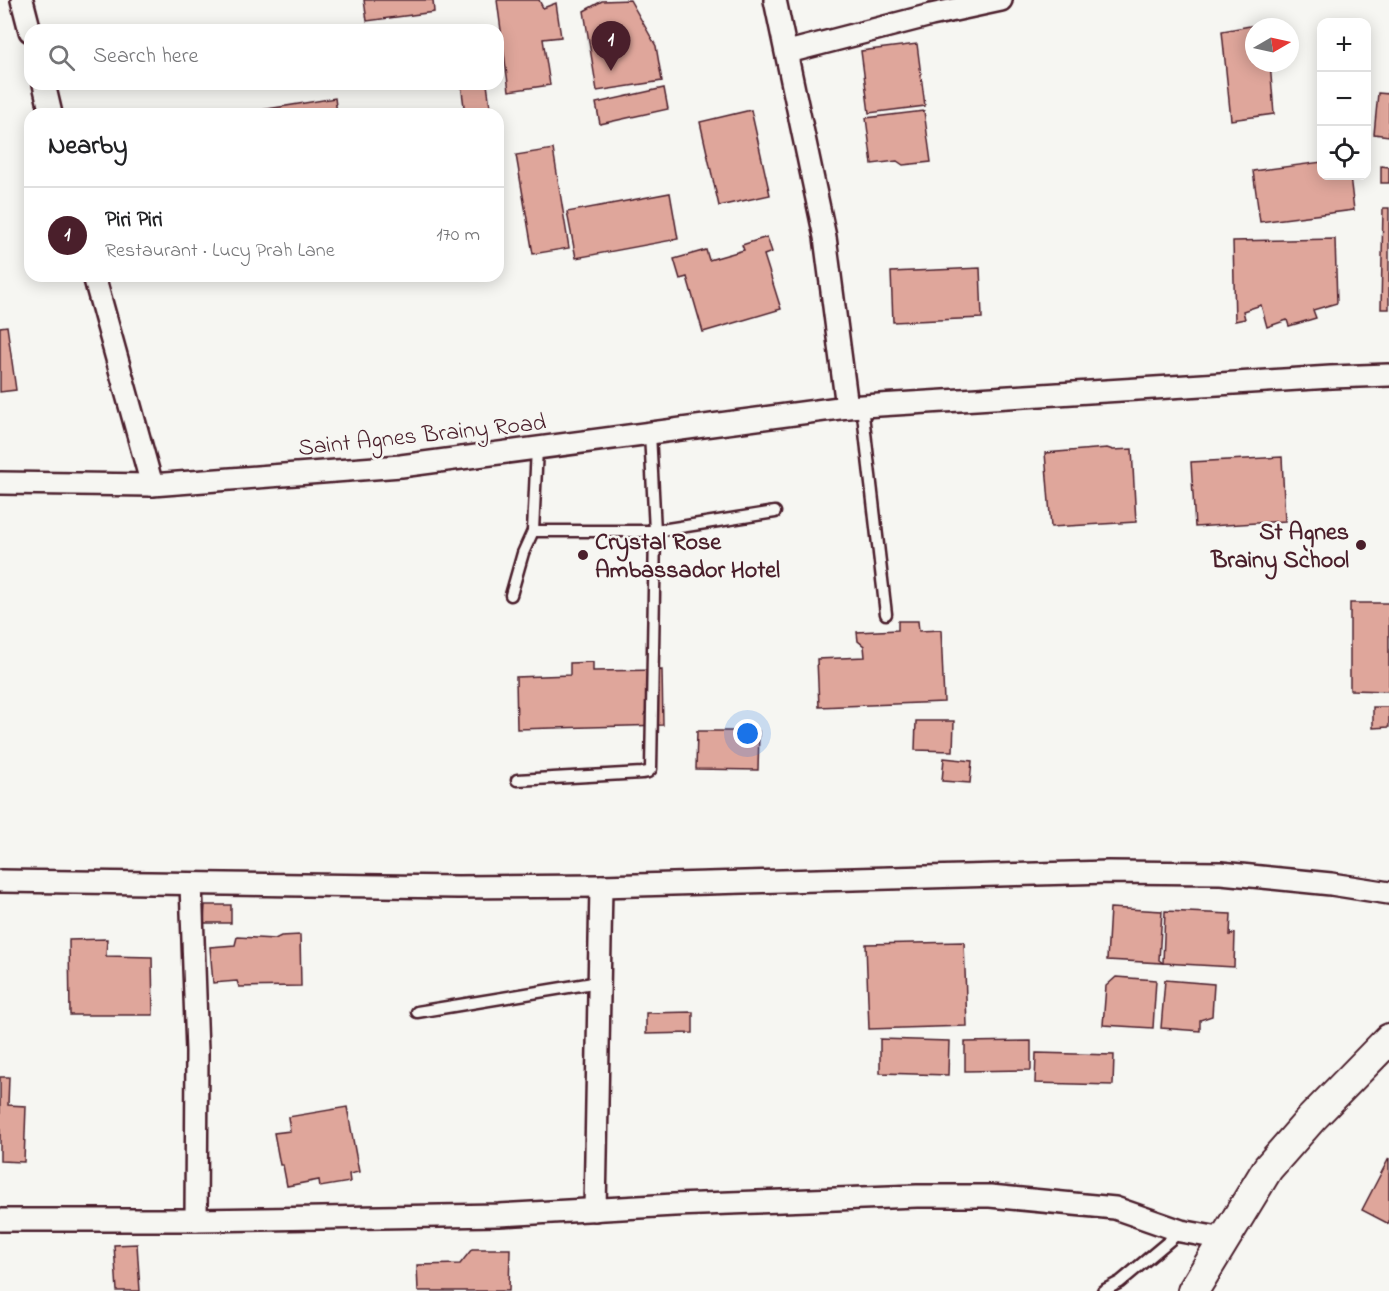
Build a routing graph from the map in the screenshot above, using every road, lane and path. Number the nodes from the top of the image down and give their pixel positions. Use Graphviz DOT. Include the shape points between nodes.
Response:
graph roads {
  1 [pos="22,0"];
  2 [pos="775,0"];
  3 [pos="1001,0"];
  4 [pos="28,24"];
  5 [pos="788,52"];
  6 [pos="45,90"];
  7 [pos="50,108"];
  8 [pos="96,282"];
  9 [pos="1389,375"];
  10 [pos="855,406"];
  11 [pos="650,433"];
  12 [pos="537,448"];
  13 [pos="0,483"];
  14 [pos="152,484"];
  15 [pos="775,512"];
  16 [pos="533,531"];
  17 [pos="655,531"];
  18 [pos="511,595"];
  19 [pos="886,614"];
  20 [pos="516,780"];
  21 [pos="0,880"];
  22 [pos="191,884"];
  23 [pos="601,886"];
  24 [pos="1389,893"];
  25 [pos="599,982"];
  26 [pos="417,1012"];
  27 [pos="1389,1039"];
  28 [pos="595,1210"];
  29 [pos="0,1220"];
  30 [pos="196,1220"];
  31 [pos="1181,1231"];
  32 [pos="1224,1239"];
  33 [pos="1103,1291"];
  34 [pos="1193,1291"];
  1 -- 4 [label="street"];
  2 -- 5 [label="street"];
  3 -- 5 [label="street"];
  5 -- 10 [label="street"];
  6 -- 7 [label="street"];
  8 -- 14 [label="street"];
  9 -- 10 [label="street, Saint Agnes Brainy Road"];
  10 -- 11 [label="street, Saint Agnes Brainy Road"];
  10 -- 19 [label="lane"];
  11 -- 12 [label="street, Saint Agnes Brainy Road"];
  11 -- 17 [label="lane"];
  12 -- 14 [label="street, Saint Agnes Brainy Road" via="401,466"];
  12 -- 16 [label="lane"];
  13 -- 14 [label="street, Saint Agnes Brainy Road"];
  15 -- 17 [label="lane"];
  16 -- 17 [label="lane"];
  16 -- 18 [label="lane"];
  17 -- 20 [label="lane" via="651,769 642,773"];
  21 -- 22 [label="street"];
  22 -- 23 [label="street"];
  22 -- 30 [label="street" via="197,1051"];
  23 -- 24 [label="street" via="912,876 1221,873"];
  23 -- 25 [label="street"];
  25 -- 26 [label="lane"];
  25 -- 28 [label="street"];
  27 -- 32 [label="main road" via="1268,1168"];
  28 -- 30 [label="street" via="488,1216"];
  28 -- 31 [label="street" via="990,1196 1115,1208"];
  29 -- 30 [label="street"];
  31 -- 32 [label="street"];
  31 -- 33 [label="lane" via="1120,1282"];
  32 -- 34 [label="main road"];
}
